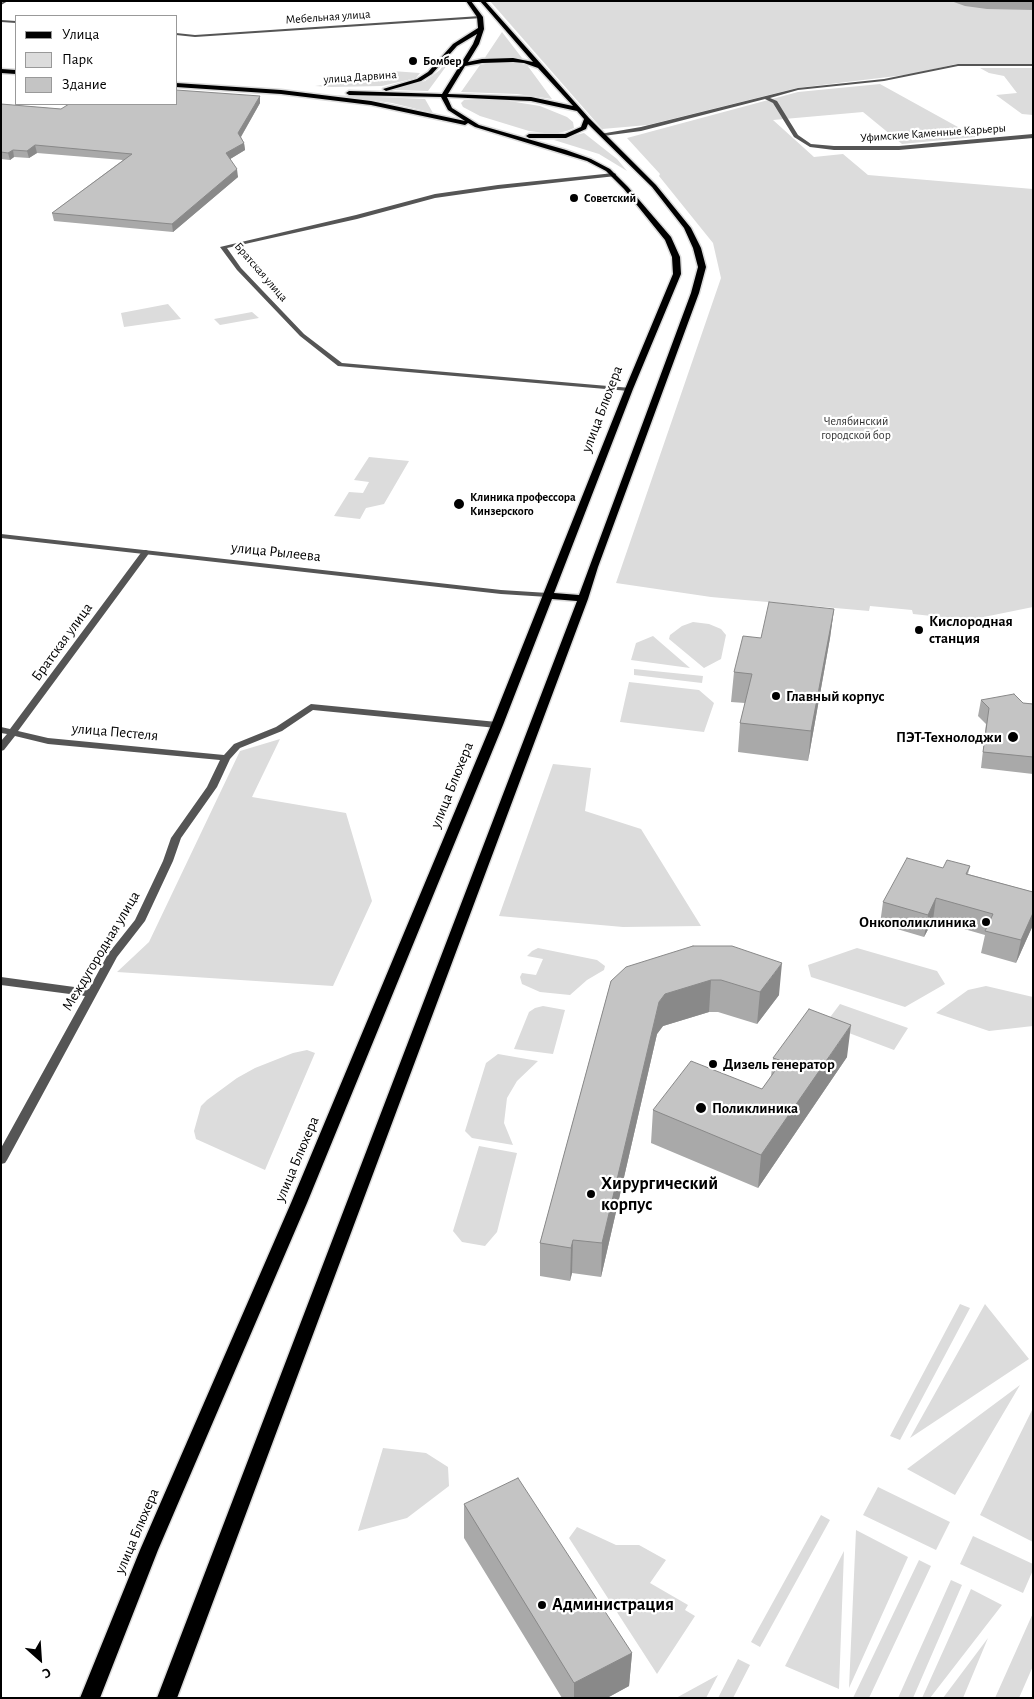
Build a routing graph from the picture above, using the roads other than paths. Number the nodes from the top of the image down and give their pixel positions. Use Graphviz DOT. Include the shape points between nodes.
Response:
graph roads {
  1 [pos="6,1"];
  2 [pos="468,1"];
  3 [pos="482,1"];
  4 [pos="1,4"];
  5 [pos="480,17"];
  6 [pos="1,21"];
  7 [pos="15,22"];
  8 [pos="481,29"];
  9 [pos="178,34"];
  10 [pos="463,65"];
  11 [pos="1033,65"];
  12 [pos="539,66"];
  13 [pos="1,71"];
  14 [pos="15,72"];
  15 [pos="178,85"];
  16 [pos="281,92"];
  17 [pos="336,92"];
  18 [pos="444,96"];
  19 [pos="767,98"];
  20 [pos="580,110"];
  21 [pos="587,119"];
  22 [pos="477,126"];
  23 [pos="502,133"];
  24 [pos="603,134"];
  25 [pos="1033,136"];
  26 [pos="614,175"];
  27 [pos="629,389"];
  28 [pos="1,536"];
  29 [pos="146,552"];
  30 [pos="548,594"];
  31 [pos="583,599"];
  32 [pos="497,725"];
  33 [pos="1,730"];
  34 [pos="13,733"];
  35 [pos="1,748"];
  36 [pos="226,758"];
  37 [pos="1,980"];
  38 [pos="91,993"];
  39 [pos="1,1160"];
  40 [pos="90,1698"];
  41 [pos="167,1698"];
  1 -- 4 [label="street"];
  2 -- 5 [label="main road"];
  3 -- 12 [label="main road"];
  5 -- 8 [label="main road"];
  5 -- 9 [label="street, Мебельная улица" via="195,36"];
  6 -- 7 [label="street"];
  8 -- 10 [label="main road"];
  8 -- 17 [label="main road, улица Дарвина" via="456,45 420,80 390,88"];
  10 -- 12 [label="main road" via="513,60"];
  10 -- 18 [label="main road"];
  11 -- 19 [label="street" via="958,65 884,80 798,89"];
  12 -- 20 [label="main road"];
  13 -- 14 [label="main road"];
  15 -- 16 [label="main road, улица Дарвина"];
  16 -- 17 [label="main road, улица Дарвина"];
  16 -- 22 [label="main road, улица Дарвина" via="371,103"];
  17 -- 18 [label="main road"];
  18 -- 20 [label="main road" via="531,99"];
  18 -- 22 [label="main road, улица Блюхера" via="450,110"];
  19 -- 24 [label="street" via="641,129"];
  19 -- 25 [label="street, Уфимские Каменные Карьеры" via="775,102 796,136 810,146 899,148"];
  20 -- 21 [label="main road"];
  21 -- 23 [label="main road" via="584,128 566,136"];
  21 -- 24 [label="main road"];
  22 -- 23 [label="main road, улица Блюхера"];
  23 -- 26 [label="main road, улица Блюхера" via="589,160"];
  24 -- 31 [label="main road" via="648,179 687,228 702,267"];
  26 -- 27 [label="main road, улица Блюхера" via="668,239 676,257 677,274"];
  26 -- 27 [label="street, Братская улица" via="435,196 357,217 223,246 239,269 302,335 340,365"];
  27 -- 30 [label="main road, улица Блюхера"];
  28 -- 29 [label="street, улица Рылеева"];
  29 -- 30 [label="street, улица Рылеева" via="501,592"];
  29 -- 34 [label="street, Братская улица"];
  30 -- 31 [label="main road"];
  30 -- 32 [label="main road, улица Блюхера"];
  31 -- 41 [label="main road"];
  32 -- 36 [label="street" via="311,707 279,729 237,746"];
  32 -- 40 [label="main road, улица Блюхера" via="300,1203 149,1550"];
  33 -- 34 [label="street, улица Пестеля"];
  34 -- 35 [label="street, Братская улица"];
  34 -- 36 [label="street, улица Пестеля" via="48,741"];
  36 -- 38 [label="street, Междугородная улица" via="212,787 176,838 140,921 112,956"];
  37 -- 38 [label="street"];
  38 -- 39 [label="street, Междугородная улица"];
}
